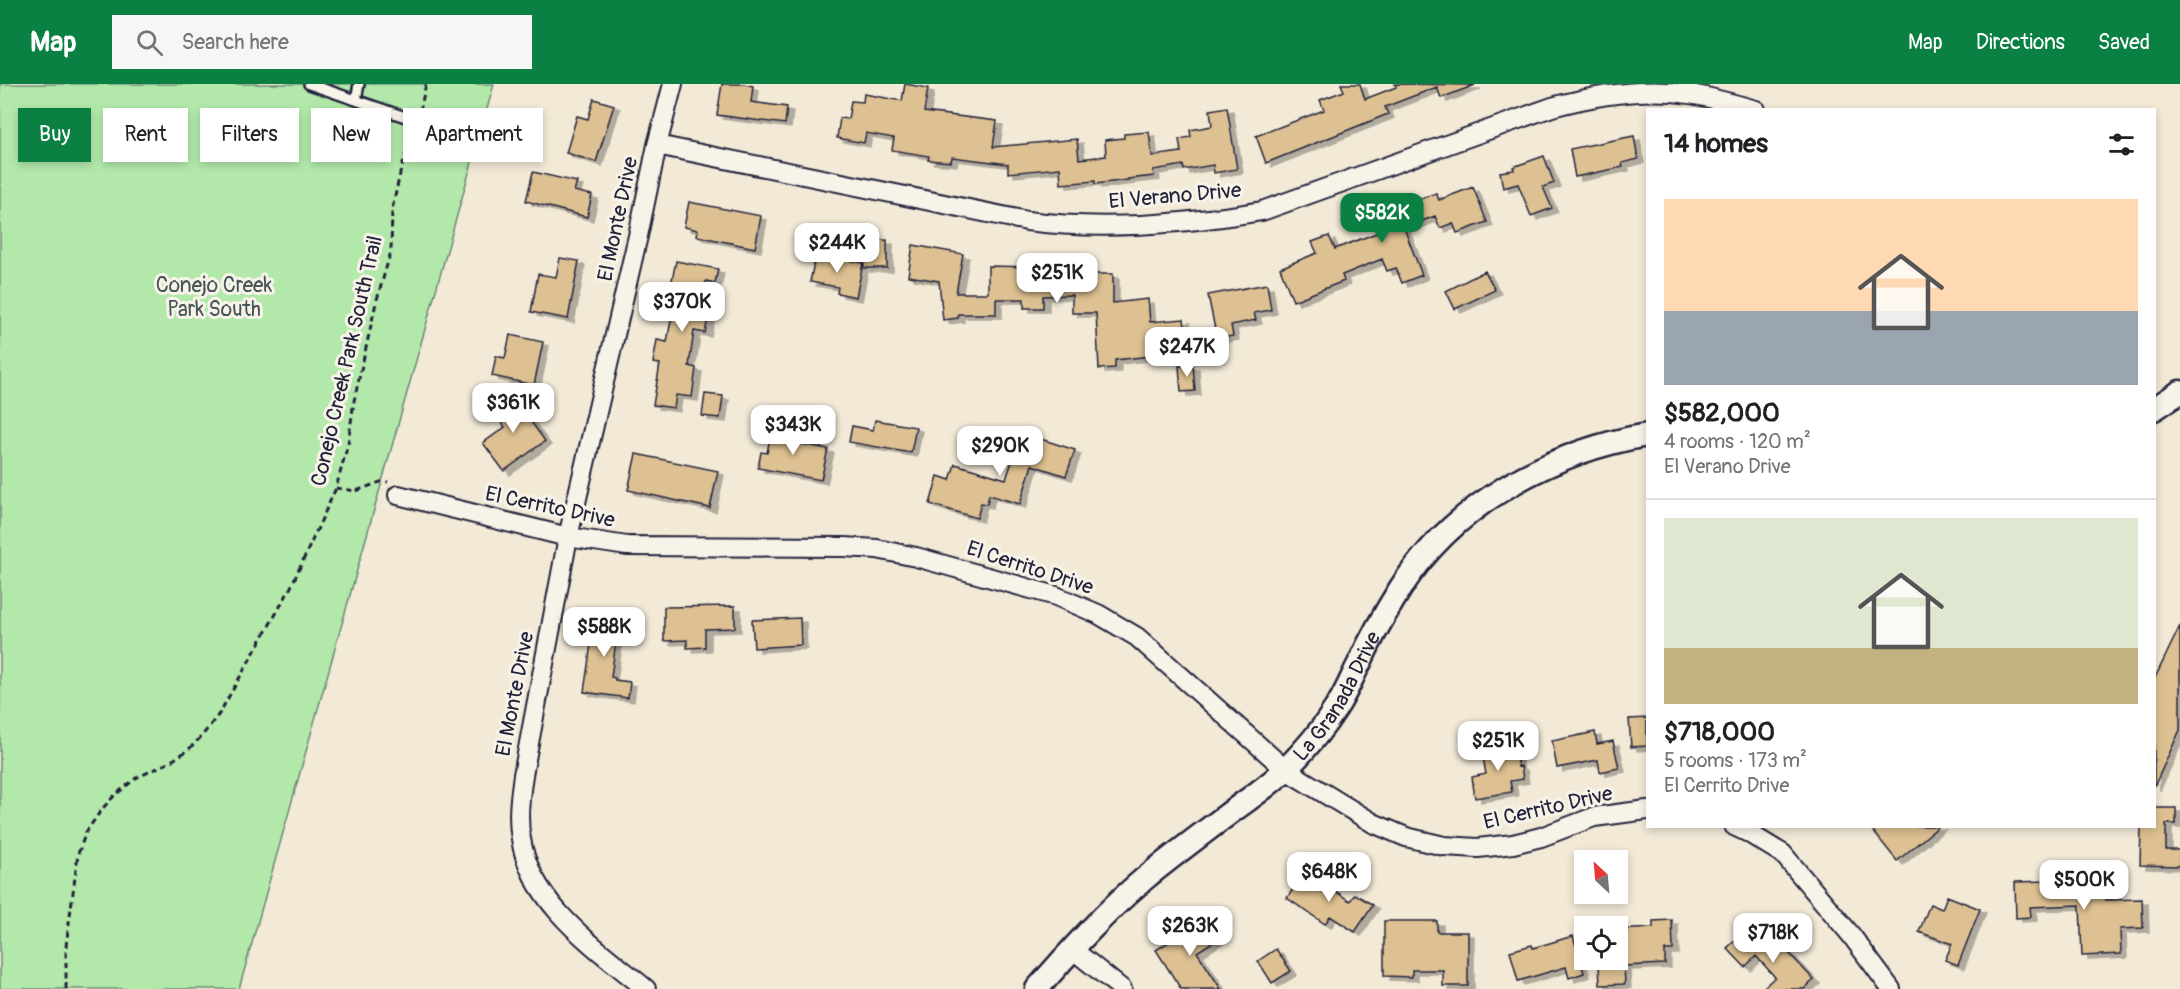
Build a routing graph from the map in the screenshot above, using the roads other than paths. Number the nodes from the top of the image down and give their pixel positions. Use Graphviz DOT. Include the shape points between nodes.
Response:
graph roads {
  1 [pos="309,84"];
  2 [pos="359,84"];
  3 [pos="673,84"];
  4 [pos="1582,91"];
  5 [pos="356,100"];
  6 [pos="1747,108"];
  7 [pos="403,116"];
  8 [pos="657,145"];
  9 [pos="2180,392"];
  10 [pos="2156,408"];
  11 [pos="1646,435"];
  12 [pos="398,495"];
  13 [pos="568,537"];
  14 [pos="1286,770"];
  15 [pos="1646,810"];
  16 [pos="1738,828"];
  17 [pos="1072,949"];
  18 [pos="646,989"];
  19 [pos="1037,989"];
  20 [pos="1122,989"];
  21 [pos="1891,989"];
  1 -- 5 [label="lane"];
  2 -- 5 [label="lane"];
  3 -- 8 [label="street, El Monte Drive"];
  4 -- 6 [label="street, El Verano Drive" via="1687,94"];
  4 -- 8 [label="street, El Verano Drive" via="1552,107 1262,211 1213,219 1095,226 1027,221"];
  5 -- 7 [label="lane"];
  8 -- 13 [label="street, El Monte Drive"];
  9 -- 10 [label="street"];
  11 -- 14 [label="street, La Granada Drive" via="1570,455 1534,470 1465,518 1431,549 1401,587 1337,707"];
  12 -- 13 [label="street, El Cerrito Drive"];
  13 -- 14 [label="street, El Cerrito Drive" via="627,546 877,549 1056,596 1137,637"];
  13 -- 18 [label="street, El Monte Drive" via="523,775 521,840 531,872 549,901"];
  14 -- 15 [label="street, El Cerrito Drive" via="1373,823 1406,837 1444,846 1514,844 1594,818"];
  14 -- 17 [label="street, La Granada Drive" via="1144,879"];
  16 -- 21 [label="street" via="1783,854"];
  17 -- 19 [label="street, La Granada Drive"];
  17 -- 20 [label="street"];
}
